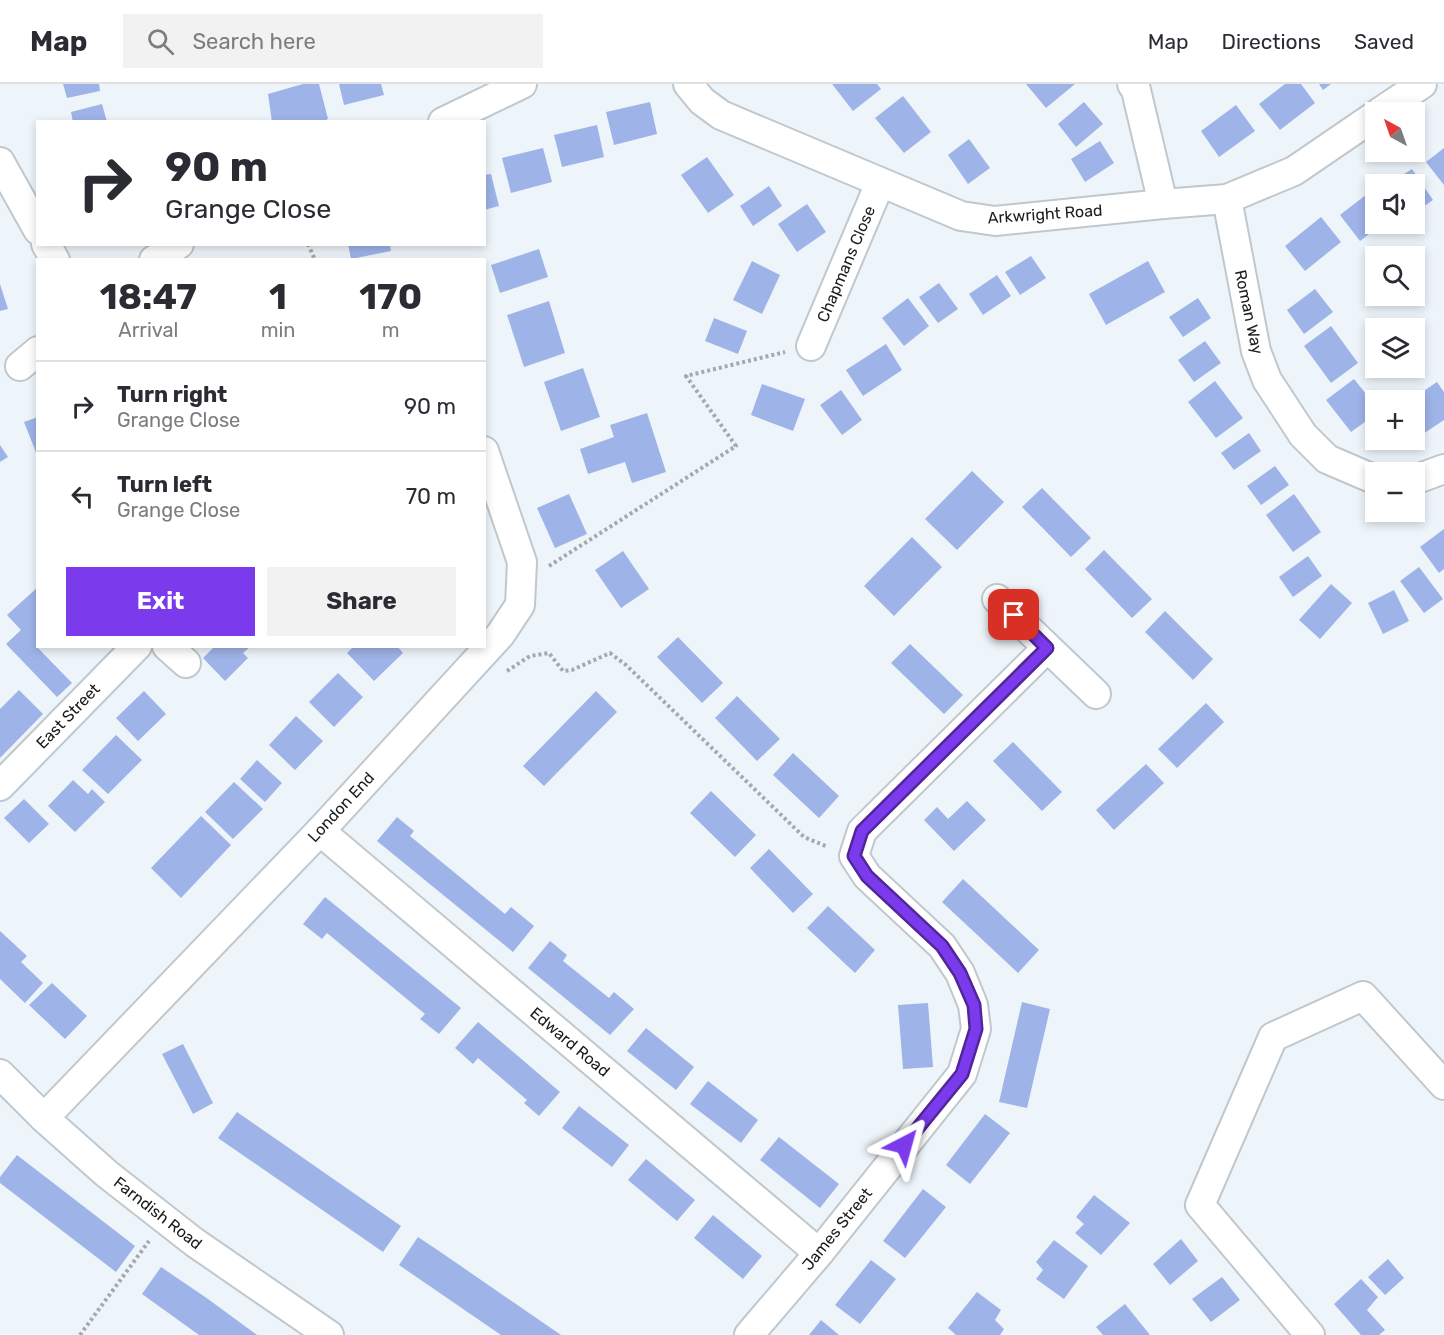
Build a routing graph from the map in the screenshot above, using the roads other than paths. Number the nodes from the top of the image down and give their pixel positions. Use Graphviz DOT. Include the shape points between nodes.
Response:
graph roads {
  1 [pos="522,84"];
  2 [pos="688,84"];
  3 [pos="1132,84"];
  4 [pos="1422,84"];
  5 [pos="1395,102"];
  6 [pos="447,120"];
  7 [pos="1365,123"];
  8 [pos="0,162"];
  9 [pos="880,183"];
  10 [pos="1227,199"];
  11 [pos="1163,204"];
  12 [pos="36,226"];
  13 [pos="176,246"];
  14 [pos="157,258"];
  15 [pos="811,346"];
  16 [pos="486,457"];
  17 [pos="1444,469"];
  18 [pos="1365,475"];
  19 [pos="1425,476"];
  20 [pos="997,599"];
  21 [pos="134,648"];
  22 [pos="1047,648"];
  23 [pos="1096,694"];
  24 [pos="0,786"];
  25 [pos="320,831"];
  26 [pos="0,1074"];
  27 [pos="1444,1084"];
  28 [pos="44,1118"];
  29 [pos="819,1252"];
  30 [pos="329,1335"];
  31 [pos="749,1335"];
  32 [pos="1310,1335"];
  1 -- 6 [label="street"];
  2 -- 9 [label="street, Arkwright Road" via="721,116"];
  3 -- 11 [label="street"];
  4 -- 5 [label="street"];
  7 -- 10 [label="street, Arkwright Road" via="1294,171"];
  8 -- 12 [label="street"];
  9 -- 11 [label="street, Arkwright Road" via="961,216 995,221"];
  9 -- 15 [label="street, Chapmans Close"];
  10 -- 11 [label="street, Arkwright Road"];
  10 -- 18 [label="street, Roman Way" via="1256,351 1266,380 1303,435 1327,459"];
  13 -- 14 [label="street"];
  16 -- 25 [label="street, London End" via="522,562 520,605 501,635"];
  17 -- 19 [label="street"];
  20 -- 22 [label="street"];
  21 -- 24 [label="street, East Street"];
  22 -- 23 [label="street"];
  22 -- 29 [label="street, James Street" via="862,831 854,856 867,876 942,946 974,1005 976,1029 962,1074"];
  25 -- 28 [label="street, London End"];
  25 -- 29 [label="street, Edward Road"];
  26 -- 28 [label="street, Farndish Road"];
  27 -- 32 [label="street" via="1363,996 1273,1037 1200,1205"];
  28 -- 30 [label="street, Farndish Road" via="107,1174 194,1242"];
  29 -- 31 [label="street, James Street"];
}
